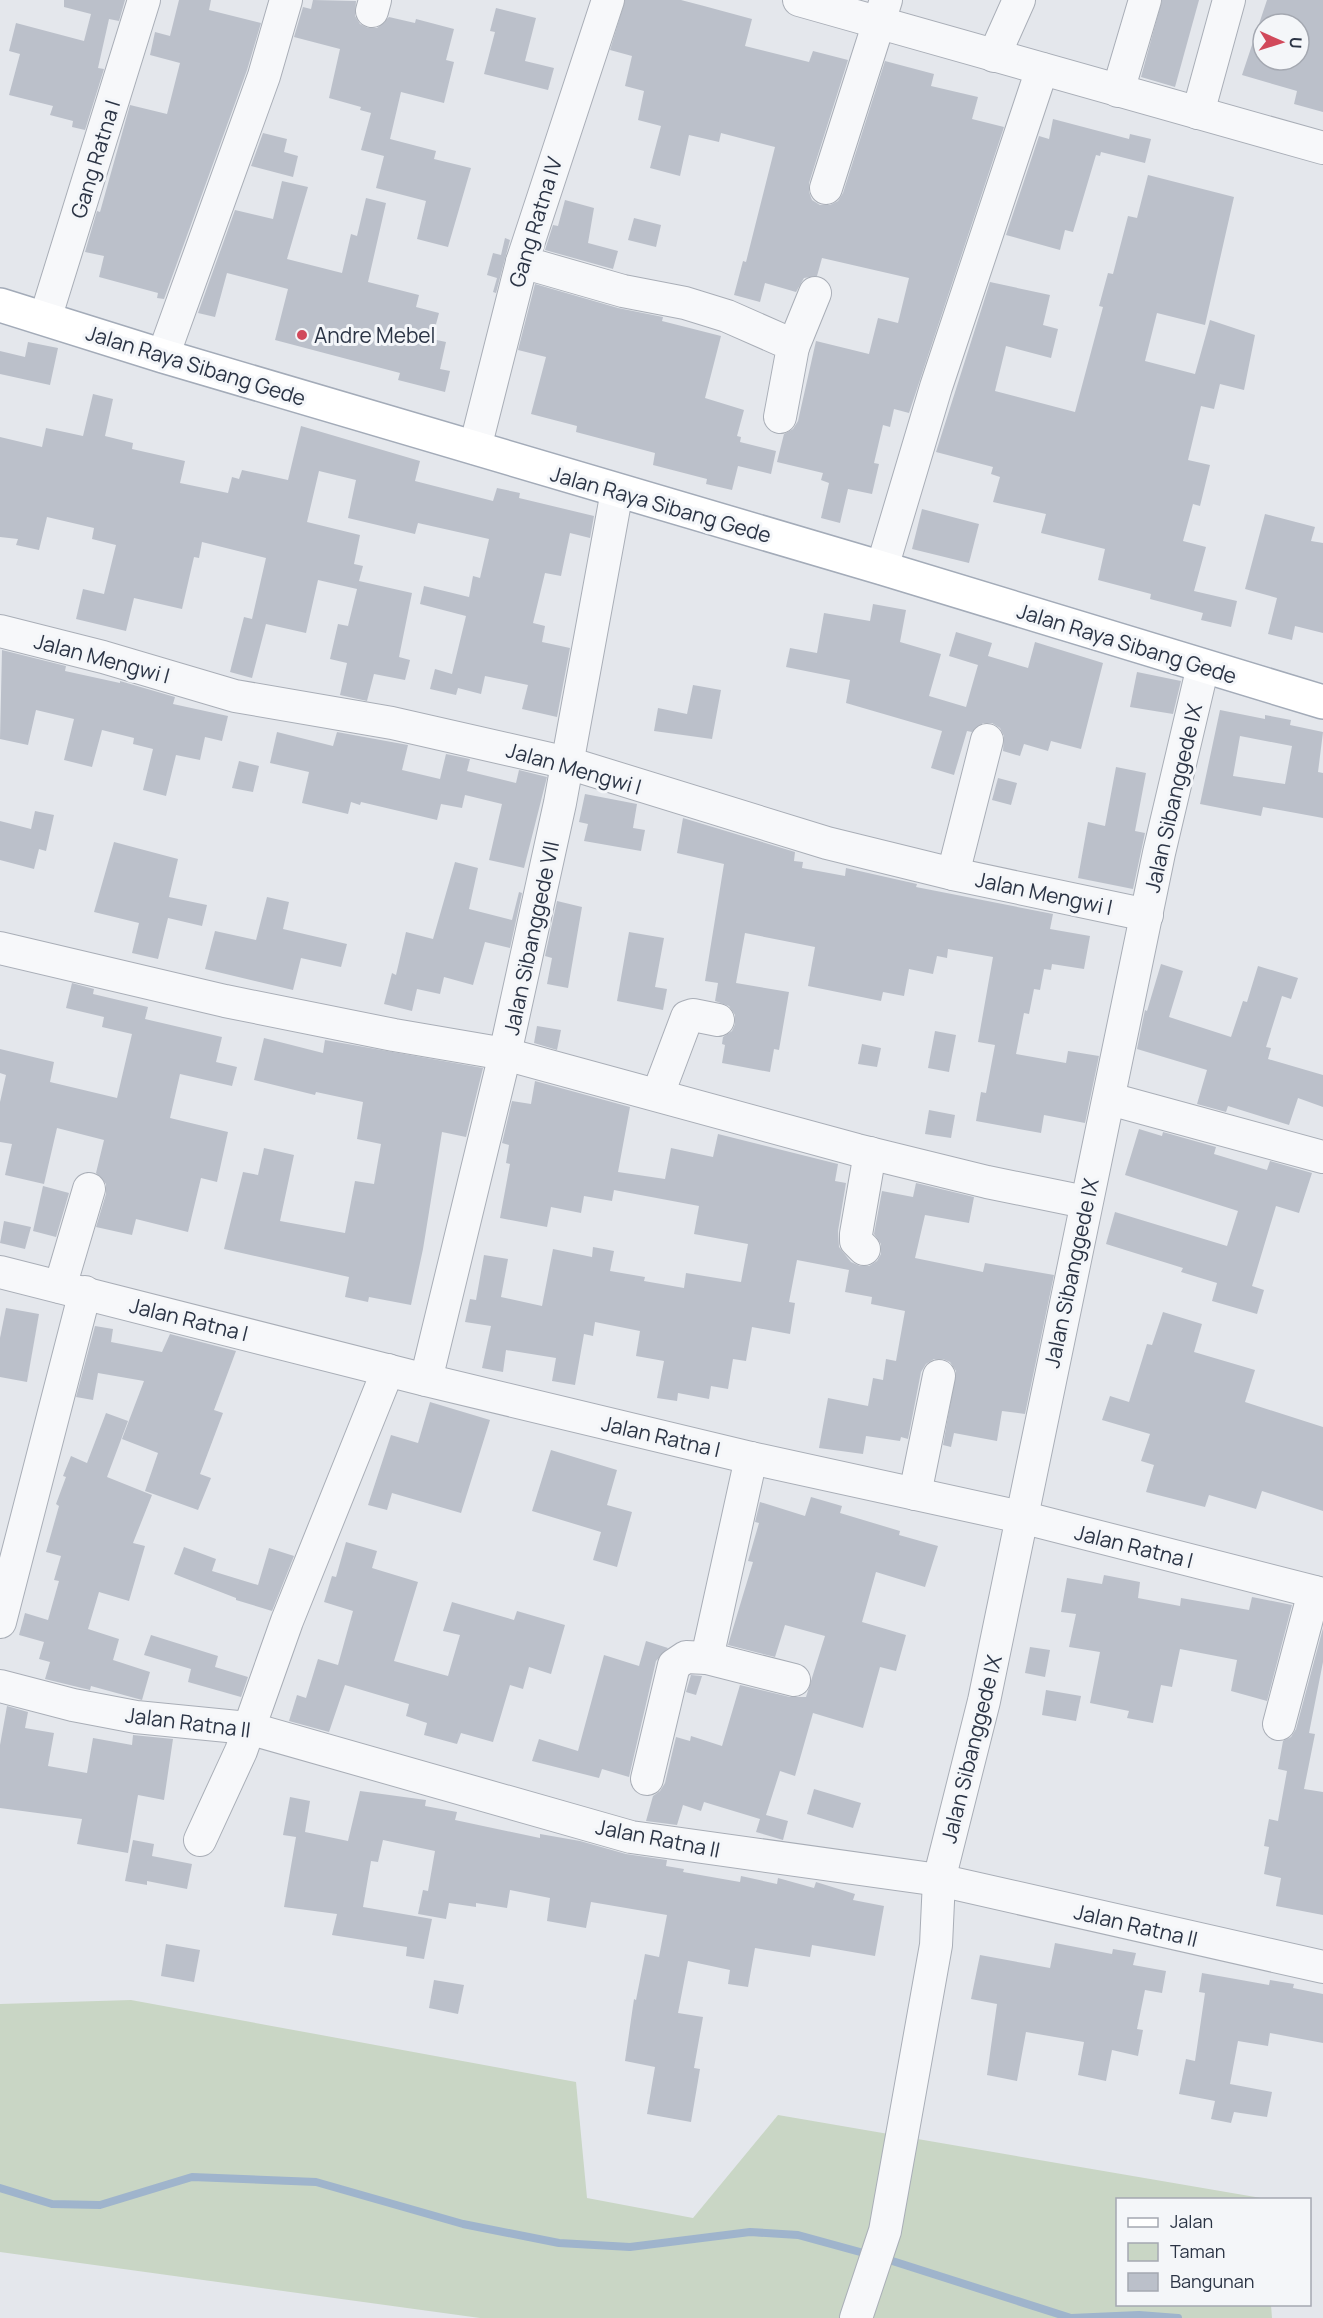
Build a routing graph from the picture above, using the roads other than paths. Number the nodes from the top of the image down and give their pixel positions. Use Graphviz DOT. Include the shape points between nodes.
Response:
graph roads {
  1 [pos="144,0"];
  2 [pos="286,0"];
  3 [pos="608,0"];
  4 [pos="800,0"];
  5 [pos="1019,0"];
  6 [pos="1145,0"];
  7 [pos="1229,0"];
  8 [pos="883,12"];
  9 [pos="994,56"];
  10 [pos="1042,69"];
  11 [pos="1118,91"];
  12 [pos="1198,113"];
  13 [pos="1323,148"];
  14 [pos="826,188"];
  15 [pos="522,262"];
  16 [pos="815,293"];
  17 [pos="0,305"];
  18 [pos="45,319"];
  19 [pos="793,347"];
  20 [pos="163,356"];
  21 [pos="780,417"];
  22 [pos="475,448"];
  23 [pos="617,491"];
  24 [pos="882,568"];
  25 [pos="0,631"];
  26 [pos="1203,666"];
  27 [pos="1323,702"];
  28 [pos="987,740"];
  29 [pos="568,763"];
  30 [pos="953,874"];
  31 [pos="1147,915"];
  32 [pos="0,948"];
  33 [pos="718,1020"];
  34 [pos="505,1054"];
  35 [pos="658,1095"];
  36 [pos="1110,1100"];
  37 [pos="870,1153"];
  38 [pos="1323,1157"];
  39 [pos="89,1189"];
  40 [pos="1085,1202"];
  41 [pos="864,1249"];
  42 [pos="0,1272"];
  43 [pos="72,1289"];
  44 [pos="388,1370"];
  45 [pos="939,1376"];
  46 [pos="426,1380"];
  47 [pos="751,1458"];
  48 [pos="915,1494"];
  49 [pos="1021,1517"];
  50 [pos="1319,1593"];
  51 [pos="0,1622"];
  52 [pos="707,1658"];
  53 [pos="794,1680"];
  54 [pos="0,1686"];
  55 [pos="1279,1724"];
  56 [pos="248,1728"];
  57 [pos="646,1779"];
  58 [pos="200,1840"];
  59 [pos="939,1880"];
  60 [pos="1323,1967"];
  61 [pos="856,2318"];
  1 -- 18 [label="street, Gang Ratna I"];
  2 -- 20 [label="street" via="264,76"];
  3 -- 15 [label="street, Gang Ratna IV"];
  4 -- 8 [label="street"];
  5 -- 9 [label="street"];
  6 -- 11 [label="street"];
  7 -- 12 [label="street"];
  8 -- 9 [label="street"];
  8 -- 14 [label="street"];
  9 -- 10 [label="street"];
  10 -- 11 [label="street"];
  10 -- 24 [label="street" via="936,387"];
  11 -- 12 [label="street"];
  12 -- 13 [label="street"];
  15 -- 19 [label="street" via="727,316"];
  15 -- 22 [label="street, Gang Ratna IV"];
  16 -- 19 [label="street"];
  17 -- 18 [label="main road, Jalan Raya Sibang Gede"];
  18 -- 20 [label="main road, Jalan Raya Sibang Gede"];
  19 -- 21 [label="street"];
  20 -- 22 [label="main road, Jalan Raya Sibang Gede"];
  22 -- 23 [label="main road, Jalan Raya Sibang Gede"];
  23 -- 24 [label="main road, Jalan Raya Sibang Gede"];
  23 -- 29 [label="street, Jalan Sibanggede VII"];
  24 -- 26 [label="main road, Jalan Raya Sibang Gede"];
  25 -- 29 [label="street, Jalan Mengwi I" via="235,696 392,723"];
  26 -- 27 [label="main road, Jalan Raya Sibang Gede"];
  26 -- 31 [label="street, Jalan Sibanggede IX"];
  28 -- 30 [label="street"];
  29 -- 30 [label="street, Jalan Mengwi I" via="828,843"];
  29 -- 34 [label="street, Jalan Sibanggede VII"];
  30 -- 31 [label="street, Jalan Mengwi I"];
  31 -- 36 [label="street, Jalan Sibanggede IX"];
  32 -- 34 [label="street" via="225,1001"];
  33 -- 35 [label="street" via="687,1017"];
  34 -- 35 [label="street"];
  34 -- 46 [label="street, Jalan Sibanggede VII"];
  35 -- 37 [label="street"];
  36 -- 38 [label="street"];
  36 -- 40 [label="street, Jalan Sibanggede IX"];
  37 -- 40 [label="street"];
  37 -- 41 [label="street" via="856,1234 856,1241"];
  39 -- 43 [label="street"];
  40 -- 49 [label="street, Jalan Sibanggede IX"];
  42 -- 43 [label="street, Jalan Ratna I"];
  43 -- 44 [label="street, Jalan Ratna I"];
  43 -- 51 [label="street"];
  44 -- 46 [label="street, Jalan Ratna I"];
  44 -- 56 [label="street"];
  45 -- 48 [label="street"];
  46 -- 47 [label="street, Jalan Ratna I"];
  47 -- 48 [label="street, Jalan Ratna I"];
  47 -- 52 [label="street"];
  48 -- 49 [label="street, Jalan Ratna I"];
  49 -- 50 [label="street, Jalan Ratna I"];
  49 -- 59 [label="street, Jalan Sibanggede IX" via="984,1701"];
  50 -- 55 [label="street"];
  52 -- 53 [label="street"];
  52 -- 57 [label="street" via="686,1657 674,1665"];
  54 -- 56 [label="street, Jalan Ratna II" via="136,1717"];
  56 -- 58 [label="street"];
  56 -- 59 [label="street, Jalan Ratna II" via="631,1837"];
  59 -- 60 [label="street, Jalan Ratna II"];
  59 -- 61 [label="street, Jalan Sibanggede IX" via="936,1945 885,2231"];
}
